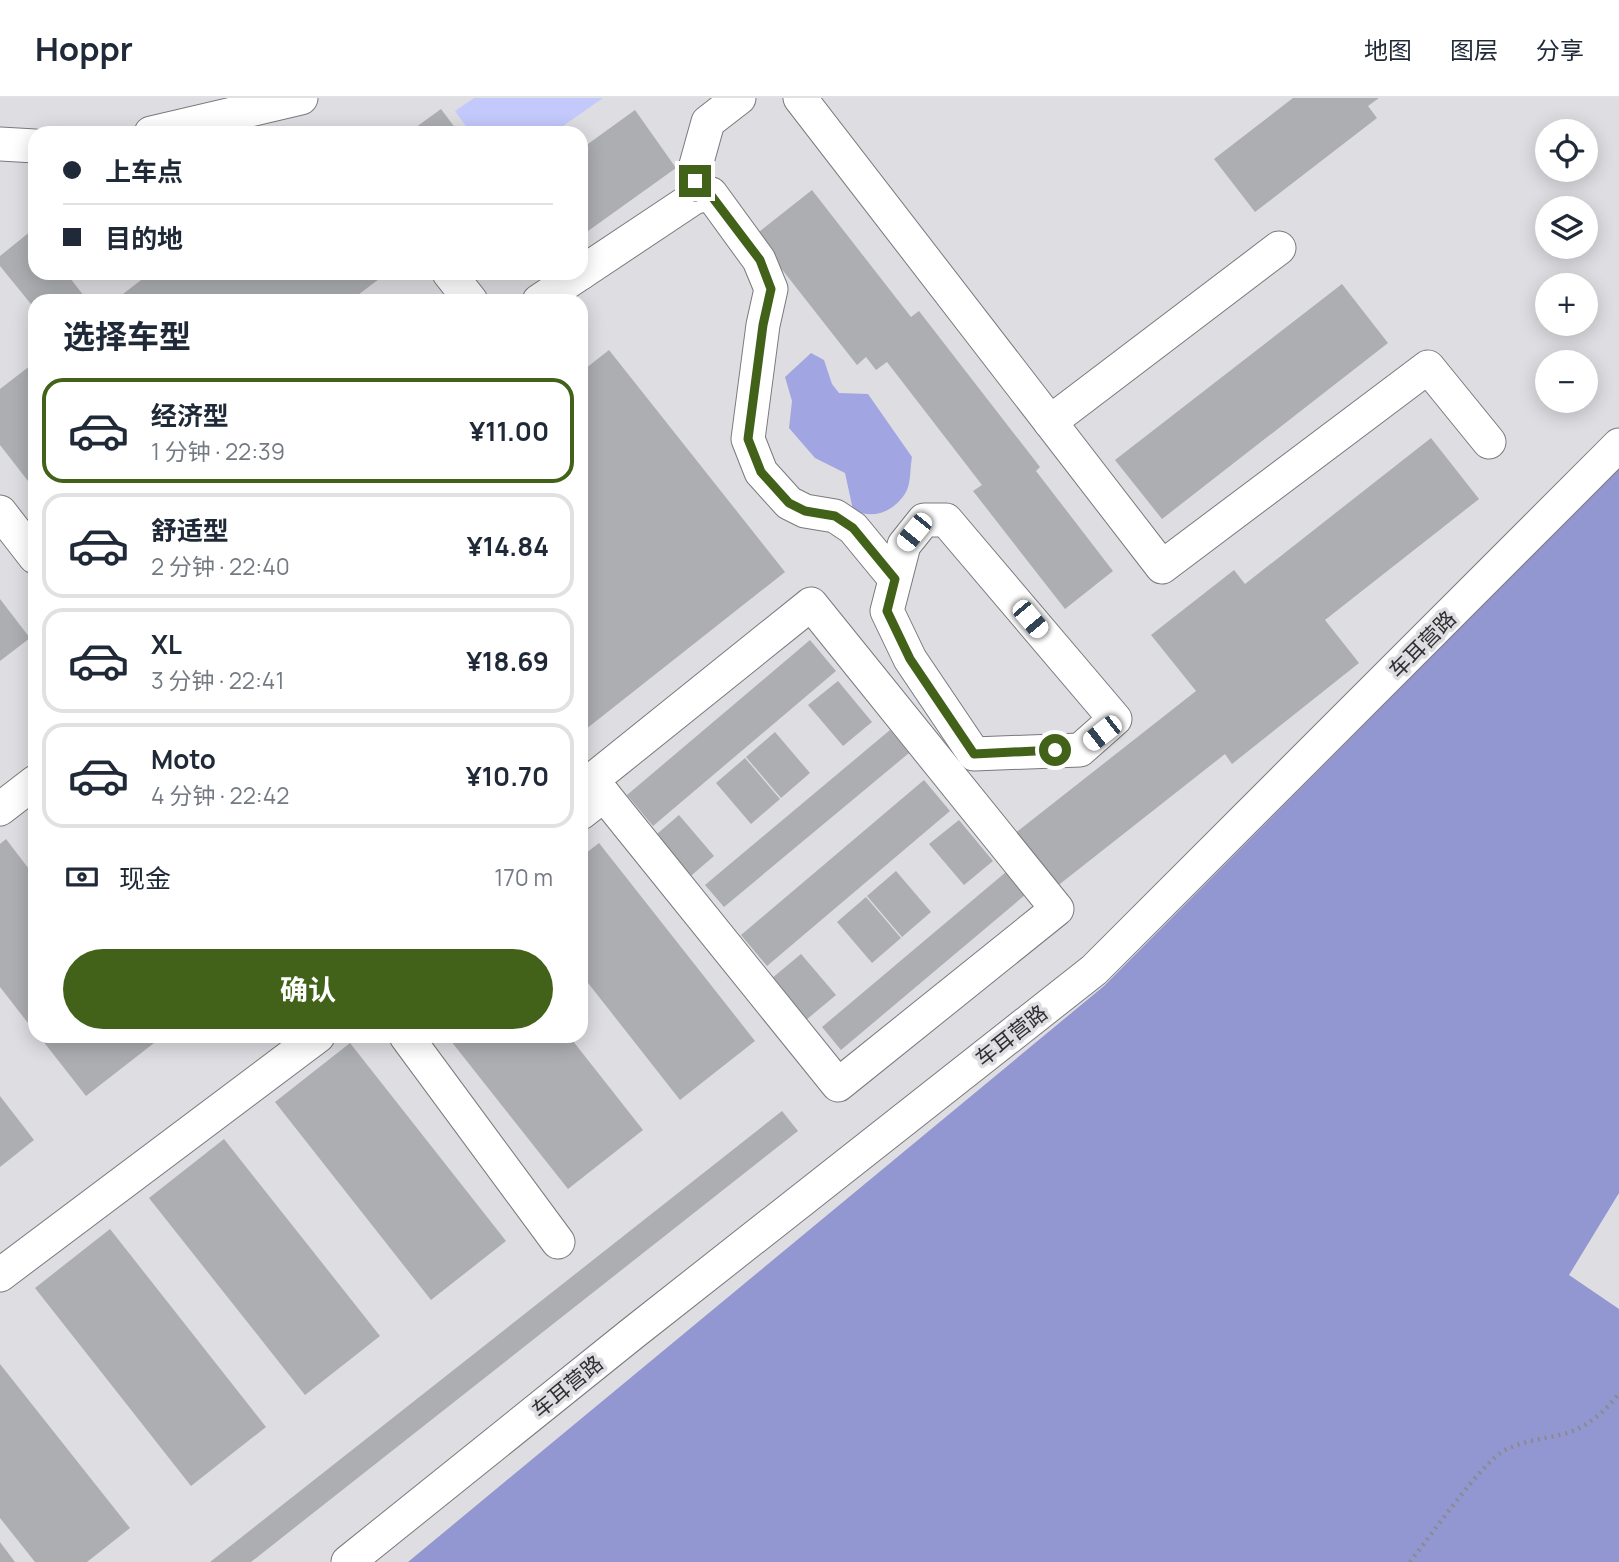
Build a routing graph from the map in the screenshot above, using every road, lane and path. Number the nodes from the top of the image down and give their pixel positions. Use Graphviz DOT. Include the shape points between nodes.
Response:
graph roads {
  1 [pos="301,98"];
  2 [pos="739,98"];
  3 [pos="800,98"];
  4 [pos="181,126"];
  5 [pos="0,144"];
  6 [pos="28,146"];
  7 [pos="695,197"];
  8 [pos="1279,248"];
  9 [pos="588,268"];
  10 [pos="454,280"];
  11 [pos="570,280"];
  12 [pos="466,294"];
  13 [pos="550,294"];
  14 [pos="1050,422"];
  15 [pos="1489,442"];
  16 [pos="1619,445"];
  17 [pos="0,512"];
  18 [pos="28,548"];
  19 [pos="895,579"];
  20 [pos="28,787"];
  21 [pos="593,804"];
  22 [pos="0,809"];
  23 [pos="309,1043"];
  24 [pos="411,1043"];
  25 [pos="558,1242"];
  26 [pos="0,1275"];
  27 [pos="1619,1394"];
  28 [pos="348,1562"];
  29 [pos="1410,1562"];
  1 -- 4 [label="street"];
  2 -- 7 [label="street" via="708,122 696,165"];
  3 -- 14 [label="street"];
  5 -- 6 [label="street"];
  7 -- 9 [label="street"];
  7 -- 19 [label="street" via="710,194 760,260 771,289 748,439 761,472 789,503 835,516 853,528"];
  8 -- 14 [label="street"];
  10 -- 12 [label="street"];
  11 -- 13 [label="street"];
  14 -- 15 [label="street" via="1162,567 1428,367"];
  16 -- 28 [label="street, 车耳营路" via="1094,970"];
  17 -- 18 [label="street"];
  19 -- 19 [label="street" via="887,611 910,659 974,754 1080,750 1115,719 946,520 924,520 904,545"];
  20 -- 22 [label="street"];
  21 -- 21 [label="street" via="838,1085 1057,909 811,604 592,780"];
  23 -- 26 [label="street"];
  24 -- 25 [label="street"];
  27 -- 29 [label="path" via="1600,1416 1565,1434 1503,1451"];
}
